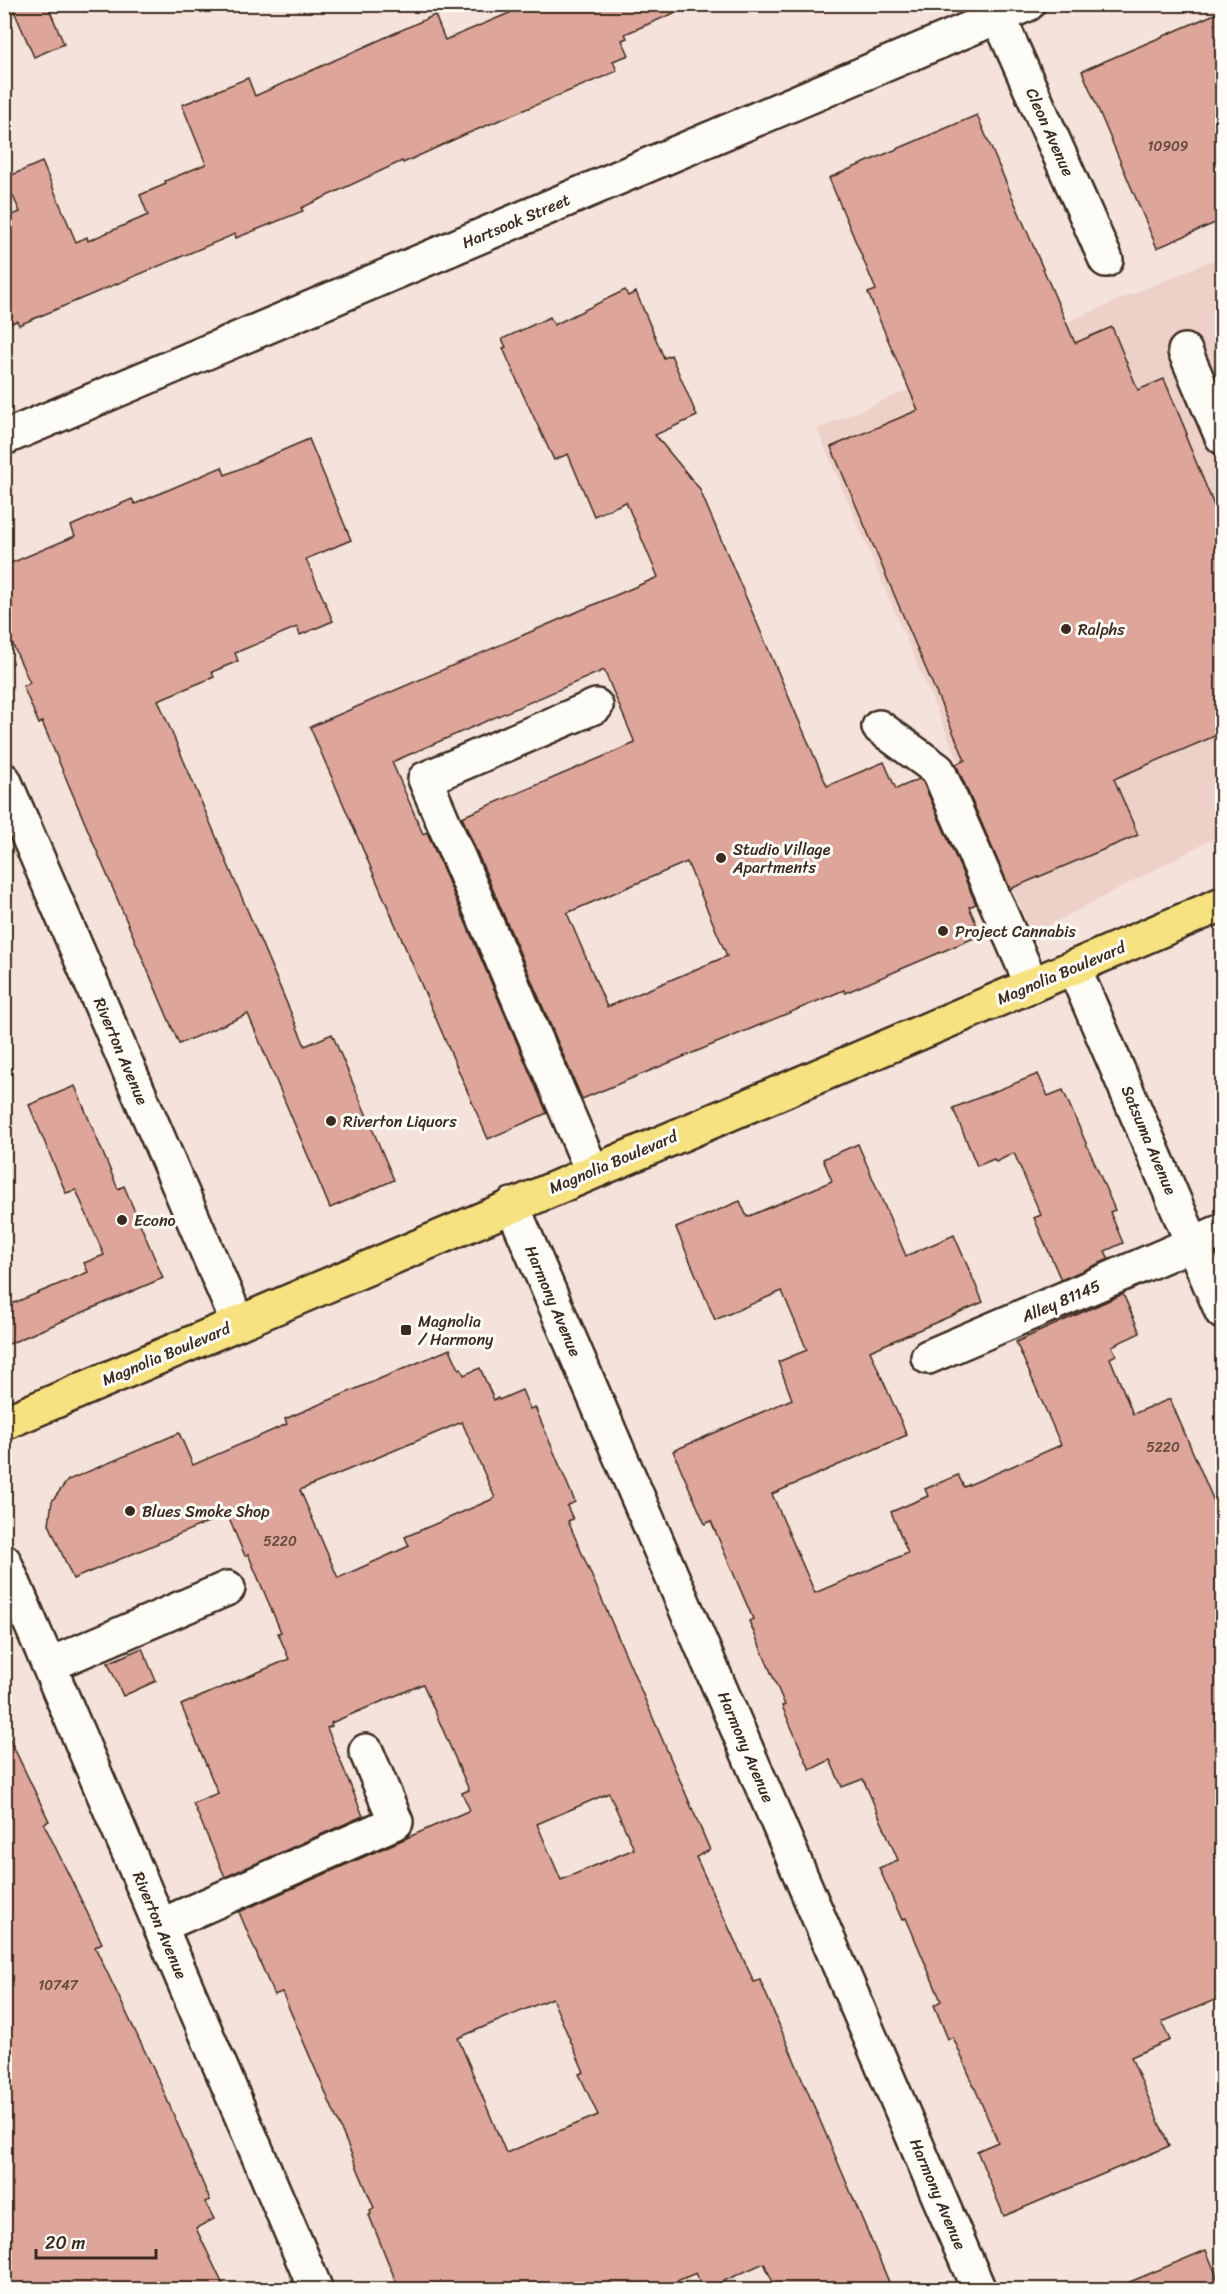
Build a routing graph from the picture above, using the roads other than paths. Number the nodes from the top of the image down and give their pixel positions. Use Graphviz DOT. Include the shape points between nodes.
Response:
graph roads {
  1 [pos="1006,9"];
  2 [pos="1106,260"];
  3 [pos="1185,351"];
  4 [pos="1222,437"];
  5 [pos="4,438"];
  6 [pos="596,706"];
  7 [pos="879,728"];
  8 [pos="4,780"];
  9 [pos="1222,904"];
  10 [pos="1074,968"];
  11 [pos="1032,985"];
  12 [pos="592,1171"];
  13 [pos="512,1205"];
  14 [pos="1208,1238"];
  15 [pos="1222,1312"];
  16 [pos="238,1323"];
  17 [pos="928,1358"];
  18 [pos="4,1423"];
  19 [pos="4,1561"];
  20 [pos="228,1588"];
  21 [pos="49,1665"];
  22 [pos="366,1751"];
  23 [pos="160,1926"];
  24 [pos="316,2289"];
  25 [pos="979,2289"];
  1 -- 2 [label="street, Cleon Avenue"];
  1 -- 5 [label="street, Hartsook Street"];
  3 -- 4 [label="street"];
  6 -- 12 [label="street" via="425,779"];
  7 -- 11 [label="street" via="938,770"];
  8 -- 16 [label="street, Riverton Avenue"];
  9 -- 10 [label="main road, Magnolia Boulevard"];
  10 -- 11 [label="main road, Magnolia Boulevard"];
  10 -- 14 [label="street, Satsuma Avenue"];
  11 -- 12 [label="main road, Magnolia Boulevard"];
  12 -- 13 [label="main road, Magnolia Boulevard"];
  13 -- 16 [label="main road, Magnolia Boulevard"];
  13 -- 25 [label="street, Harmony Avenue"];
  14 -- 15 [label="street, Satsuma Avenue"];
  14 -- 17 [label="street, Alley 81145"];
  16 -- 18 [label="main road, Magnolia Boulevard"];
  19 -- 21 [label="street, Riverton Avenue"];
  20 -- 21 [label="street"];
  21 -- 23 [label="street, Riverton Avenue"];
  22 -- 23 [label="street" via="396,1822"];
  23 -- 24 [label="street, Riverton Avenue"];
}
